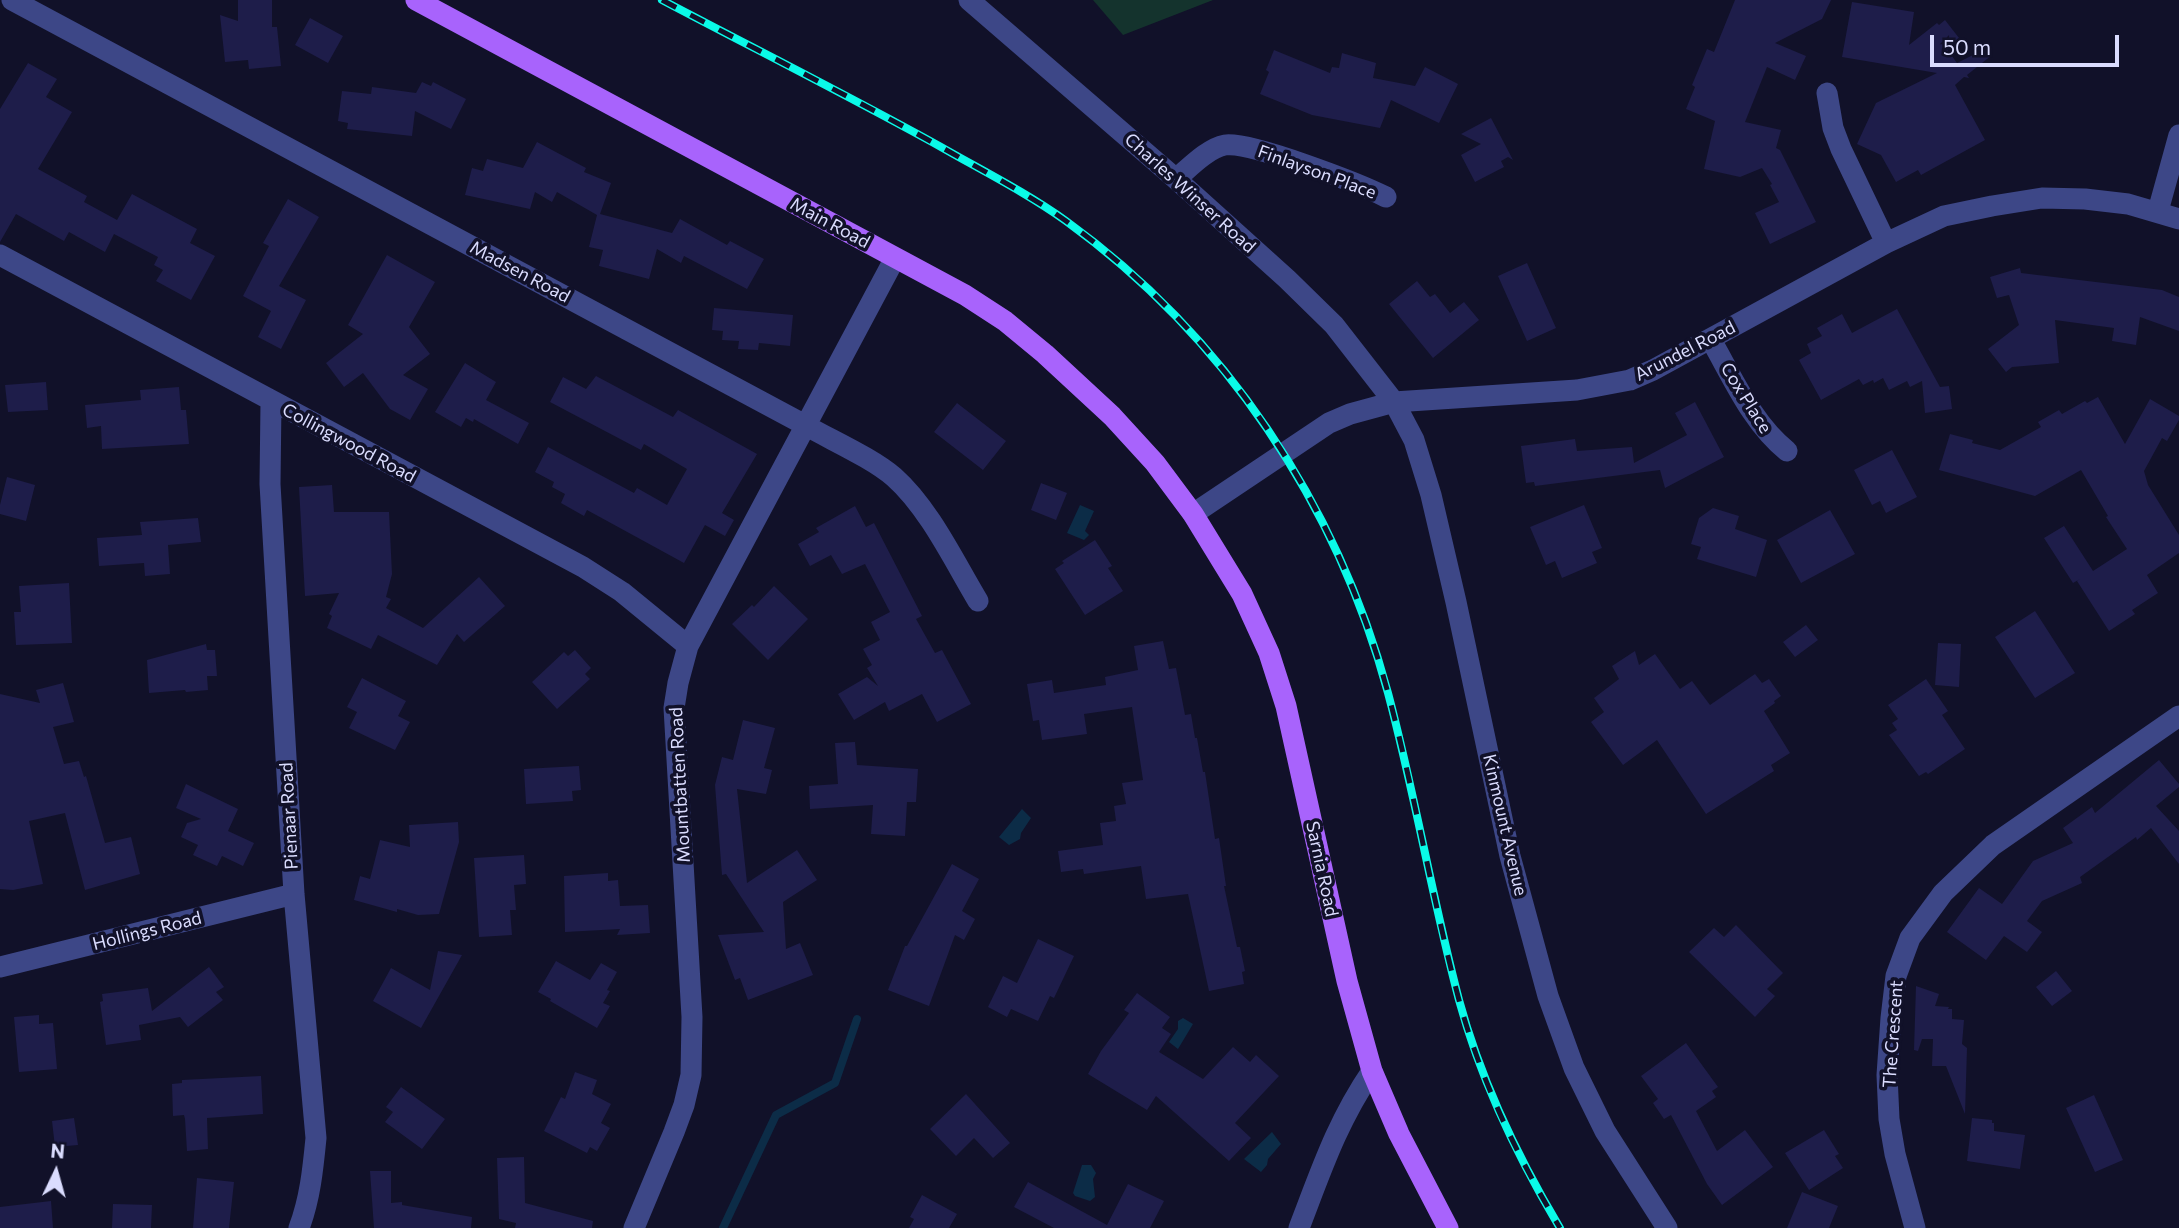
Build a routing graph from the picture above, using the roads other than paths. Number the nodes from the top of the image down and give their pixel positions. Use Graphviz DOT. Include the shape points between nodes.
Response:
graph roads {
  1 [pos="12,0"];
  2 [pos="416,0"];
  3 [pos="969,0"];
  4 [pos="1827,93"];
  5 [pos="2179,135"];
  6 [pos="1176,180"];
  7 [pos="1386,197"];
  8 [pos="2158,211"];
  9 [pos="2179,219"];
  10 [pos="1886,243"];
  11 [pos="0,255"];
  12 [pos="895,258"];
  13 [pos="1711,340"];
  14 [pos="271,402"];
  15 [pos="1394,402"];
  16 [pos="805,425"];
  17 [pos="1787,451"];
  18 [pos="1193,513"];
  19 [pos="978,601"];
  20 [pos="688,646"];
  21 [pos="2179,716"];
  22 [pos="294,894"];
  23 [pos="0,967"];
  24 [pos="1372,1071"];
  25 [pos="299,1228"];
  26 [pos="634,1228"];
  27 [pos="1300,1228"];
  28 [pos="1448,1228"];
  29 [pos="1667,1228"];
  30 [pos="1915,1228"];
  1 -- 16 [label="street, Madsen Road"];
  2 -- 12 [label="main road, Main Road"];
  3 -- 6 [label="street, Charles Winser Road"];
  4 -- 10 [label="street" via="1841,149"];
  5 -- 8 [label="street"];
  6 -- 7 [label="street, Finlayson Place" via="1202,156 1225,145 1250,147"];
  6 -- 15 [label="street, Charles Winser Road" via="1334,325"];
  8 -- 9 [label="street, Arundel Road"];
  8 -- 10 [label="street, Arundel Road" via="2085,199 2042,198 1944,216"];
  10 -- 13 [label="street, Arundel Road"];
  11 -- 14 [label="street, Collingwood Road"];
  12 -- 16 [label="street, Mountbatten Road"];
  12 -- 18 [label="main road, Main Road" via="965,295 1045,354 1156,463"];
  13 -- 15 [label="street, Arundel Road" via="1630,380 1606,385"];
  13 -- 17 [label="street, Cox Place" via="1759,423"];
  14 -- 20 [label="street, Collingwood Road" via="583,567"];
  14 -- 22 [label="street, Pienaar Road" via="270,484"];
  15 -- 18 [label="street, Arundel Road" via="1329,423"];
  15 -- 29 [label="street, Kinmount Avenue" via="1414,440 1431,495 1510,856 1548,996 1574,1068 1605,1131"];
  16 -- 19 [label="street, Madsen Road" via="892,475 913,496"];
  16 -- 20 [label="street, Mountbatten Road"];
  18 -- 24 [label="main road, Sarnia Road" via="1242,594 1286,705 1346,981"];
  20 -- 26 [label="street, Mountbatten Road" via="674,708 692,1017 691,1075 674,1132"];
  21 -- 30 [label="street, The Crescent" via="1993,845 1943,893 1910,938 1896,976 1888,1075 1895,1154"];
  22 -- 23 [label="street, Hollings Road"];
  22 -- 25 [label="street, Pienaar Road" via="316,1138 313,1178"];
  24 -- 27 [label="street" via="1333,1139"];
  24 -- 28 [label="main road, Sarnia Road"];
}
